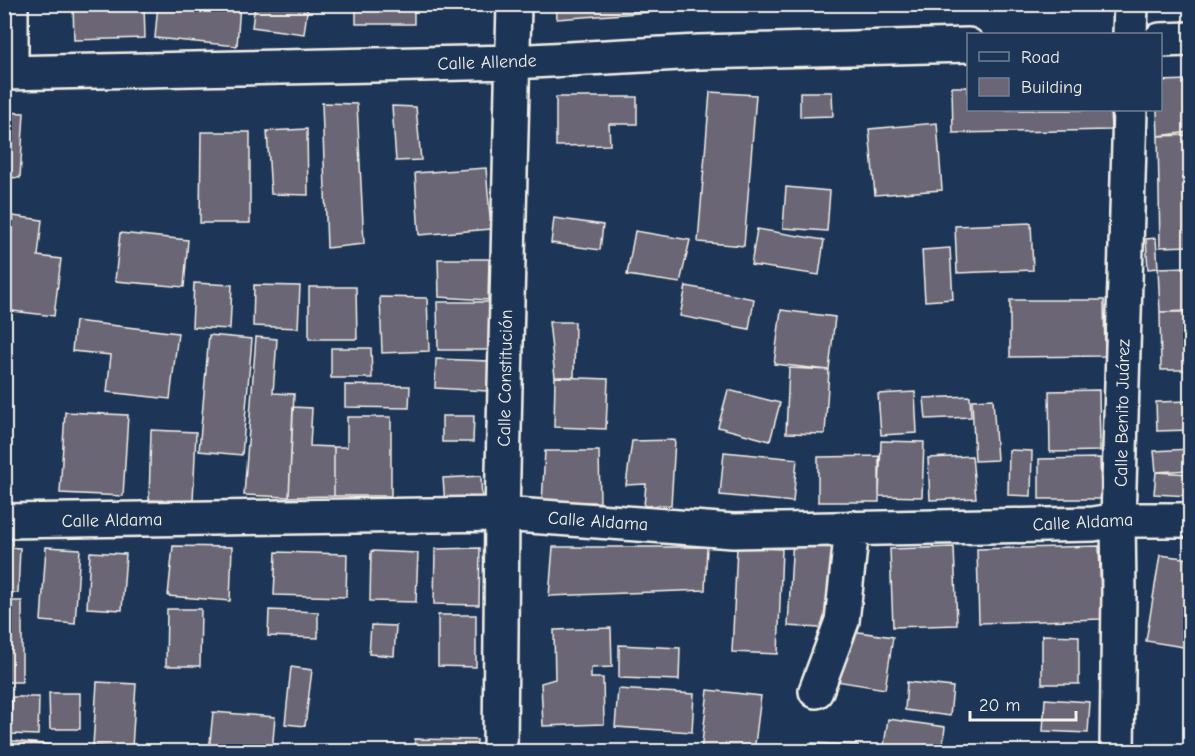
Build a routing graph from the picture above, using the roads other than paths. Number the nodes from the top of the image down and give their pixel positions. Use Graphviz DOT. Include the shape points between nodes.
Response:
graph roads {
  1 [pos="11,4"];
  2 [pos="514,4"];
  3 [pos="1131,4"];
  4 [pos="1130,33"];
  5 [pos="1191,39"];
  6 [pos="1162,40"];
  7 [pos="967,45"];
  8 [pos="513,62"];
  9 [pos="8,73"];
  10 [pos="1130,111"];
  11 [pos="502,514"];
  12 [pos="1118,520"];
  13 [pos="1191,520"];
  14 [pos="4,521"];
  15 [pos="852,528"];
  16 [pos="816,691"];
  17 [pos="500,752"];
  18 [pos="1117,752"];
  1 -- 9 [label="street"];
  2 -- 8 [label="street, Calle Constitución"];
  3 -- 4 [label="street"];
  5 -- 6 [label="street"];
  7 -- 8 [label="street, Calle Allende" via="699,52"];
  8 -- 9 [label="street, Calle Allende"];
  8 -- 11 [label="street, Calle Constitución"];
  10 -- 12 [label="street, Calle Benito Juárez"];
  11 -- 14 [label="street, Calle Aldama"];
  11 -- 15 [label="street, Calle Aldama" via="733,531"];
  11 -- 17 [label="street, Calle Constitución"];
  12 -- 13 [label="street, Calle Aldama"];
  12 -- 15 [label="street, Calle Aldama" via="1093,524"];
  12 -- 18 [label="street, Calle Benito Juárez"];
  15 -- 16 [label="street" via="842,621"];
}
